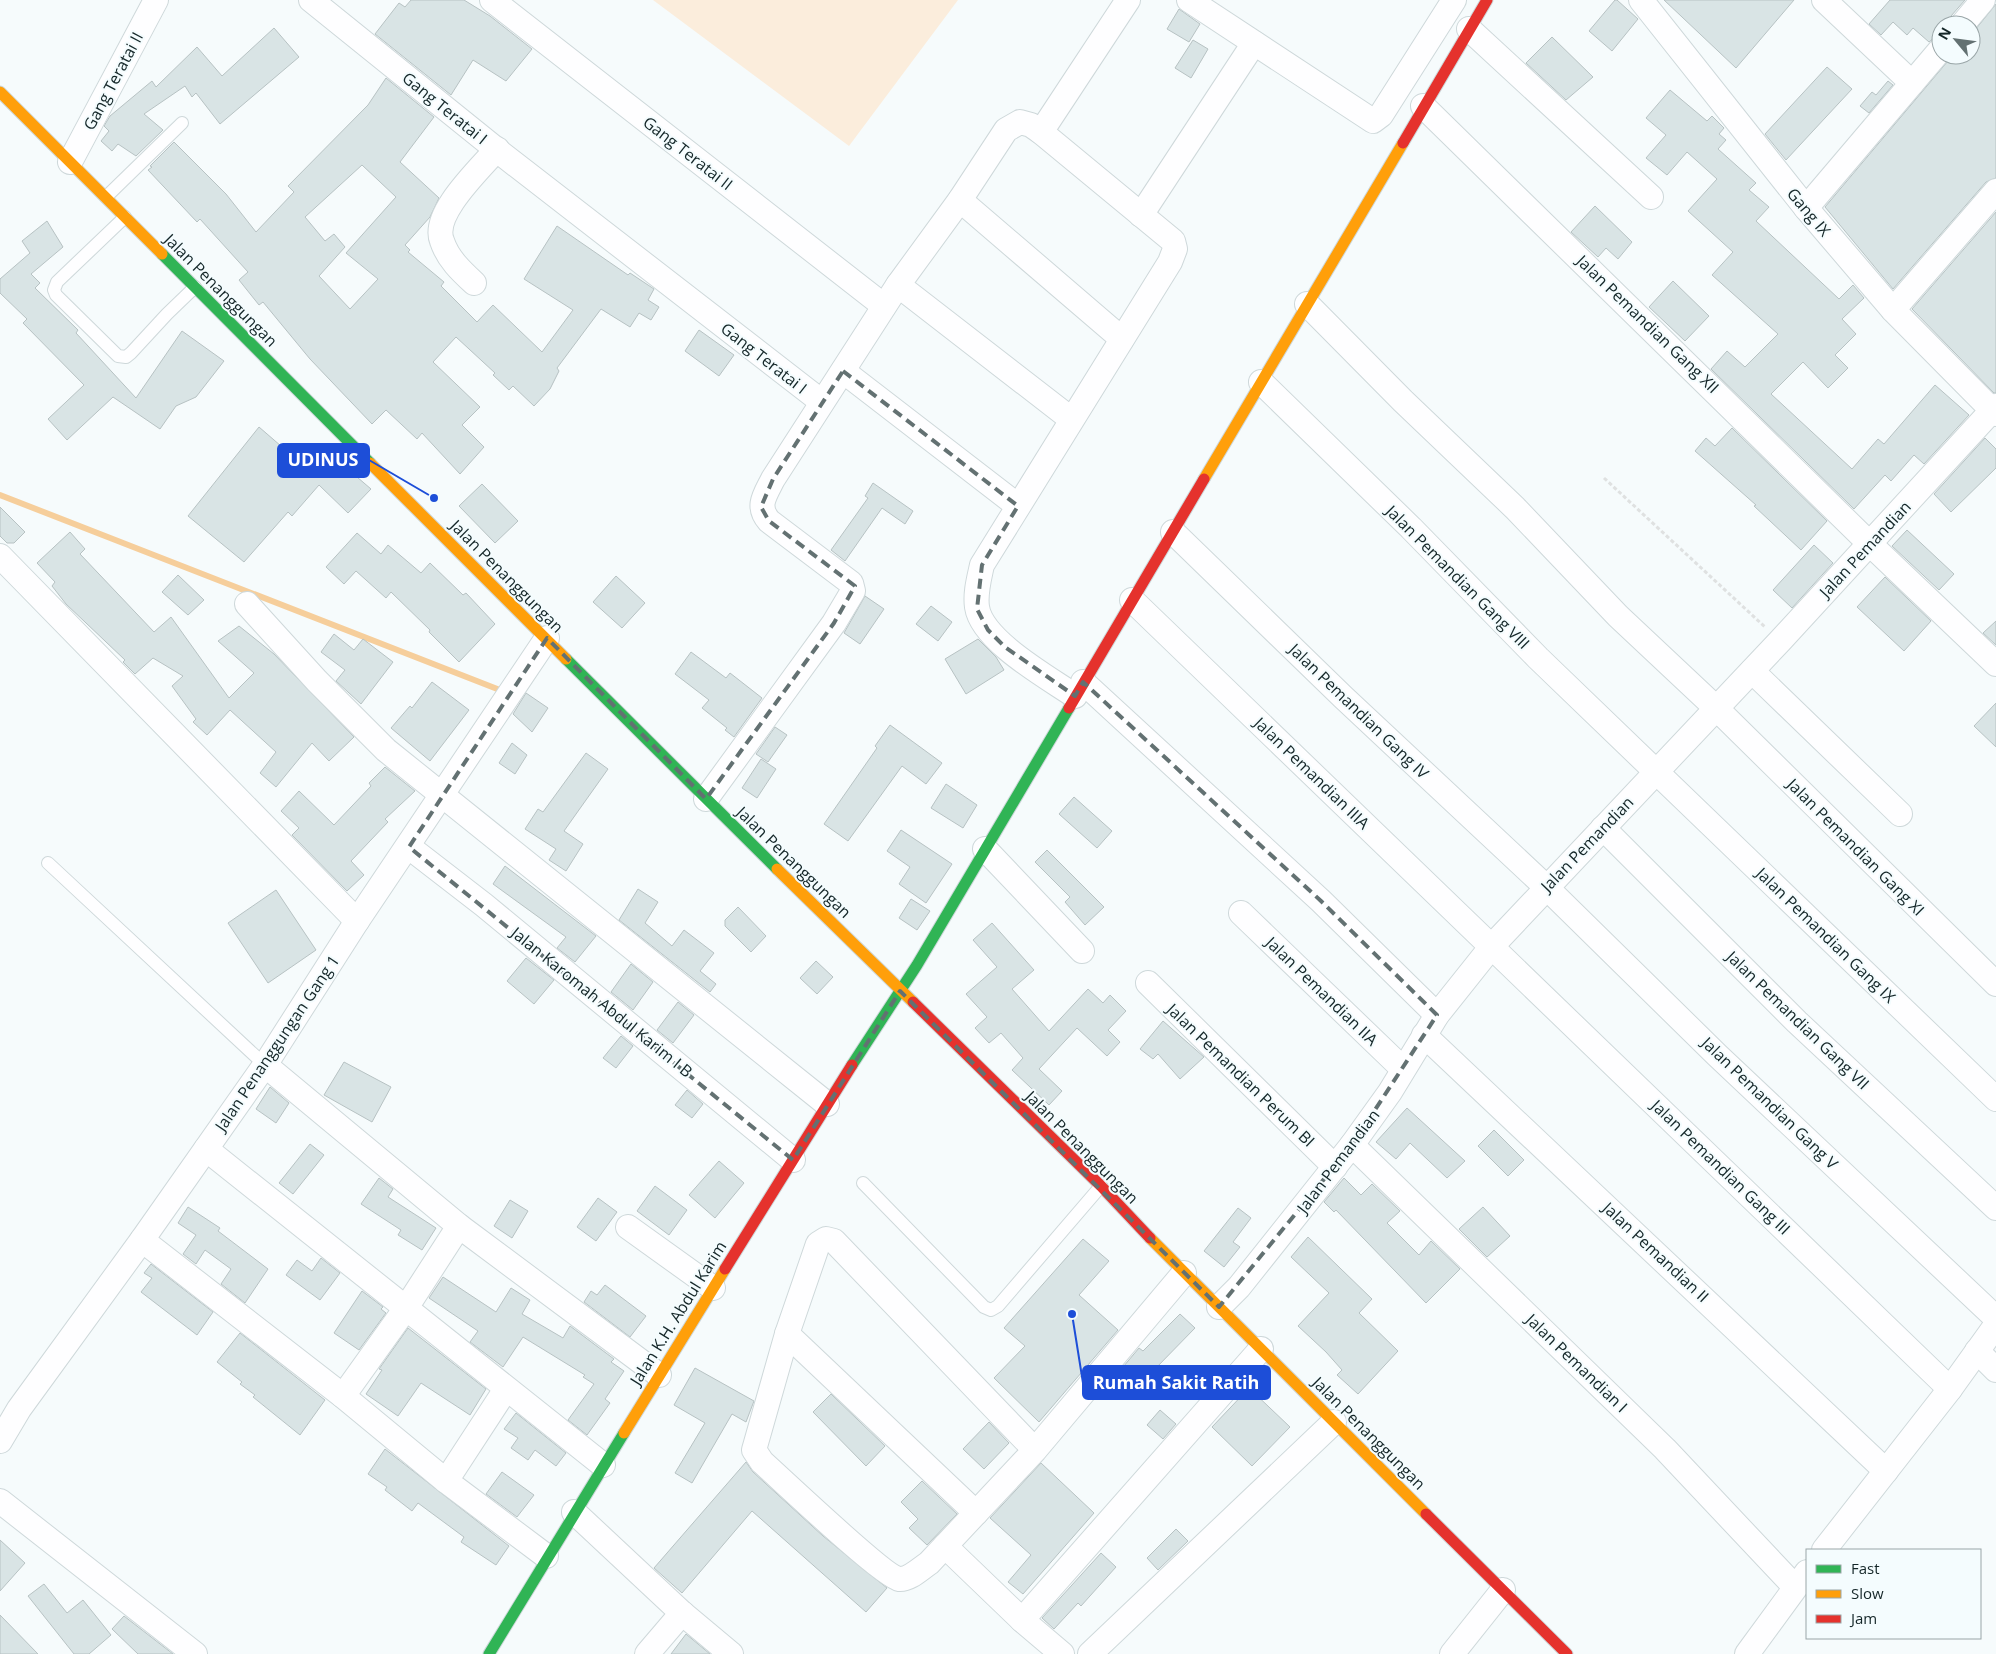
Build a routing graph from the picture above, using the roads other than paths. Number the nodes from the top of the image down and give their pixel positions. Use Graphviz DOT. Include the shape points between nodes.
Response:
graph roads {
  1 [pos="156,0"];
  2 [pos="311,0"];
  3 [pos="493,0"];
  4 [pos="1128,0"];
  5 [pos="1189,0"];
  6 [pos="1454,0"];
  7 [pos="1641,0"];
  8 [pos="1983,0"];
  9 [pos="1484,1"];
  10 [pos="1836,4"];
  11 [pos="1970,15"];
  12 [pos="1469,29"];
  13 [pos="1254,43"];
  14 [pos="1931,61"];
  15 [pos="1912,83"];
  16 [pos="0,92"];
  17 [pos="1423,106"];
  18 [pos="182,123"];
  19 [pos="1041,132"];
  20 [pos="497,149"];
  21 [pos="70,162"];
  22 [pos="1996,191"];
  23 [pos="106,197"];
  24 [pos="1651,198"];
  25 [pos="960,200"];
  26 [pos="1806,208"];
  27 [pos="1141,214"];
  28 [pos="125,217"];
  29 [pos="474,283"];
  30 [pos="898,285"];
  31 [pos="195,287"];
  32 [pos="1307,304"];
  33 [pos="884,306"];
  34 [pos="1893,310"];
  35 [pos="1122,340"];
  36 [pos="843,371"];
  37 [pos="1261,382"];
  38 [pos="822,402"];
  39 [pos="1995,410"];
  40 [pos="1071,419"];
  41 [pos="1018,506"];
  42 [pos="1173,532"];
  43 [pos="1870,544"];
  44 [pos="0,556"];
  45 [pos="1132,600"];
  46 [pos="248,604"];
  47 [pos="547,638"];
  48 [pos="1996,664"];
  49 [pos="1752,671"];
  50 [pos="1080,689"];
  51 [pos="1716,708"];
  52 [pos="1656,771"];
  53 [pos="442,795"];
  54 [pos="706,799"];
  55 [pos="1900,814"];
  56 [pos="1603,828"];
  57 [pos="409,847"];
  58 [pos="985,849"];
  59 [pos="48,863"];
  60 [pos="1546,887"];
  61 [pos="1242,913"];
  62 [pos="357,921"];
  63 [pos="1492,946"];
  64 [pos="1082,951"];
  65 [pos="1148,983"];
  66 [pos="1996,984"];
  67 [pos="900,991"];
  68 [pos="1437,1015"];
  69 [pos="1424,1035"];
  70 [pos="264,1065"];
  71 [pos="1403,1069"];
  72 [pos="1996,1099"];
  73 [pos="827,1104"];
  74 [pos="1352,1145"];
  75 [pos="206,1149"];
  76 [pos="793,1160"];
  77 [pos="1335,1167"];
  78 [pos="863,1183"];
  79 [pos="1101,1186"];
  80 [pos="1996,1208"];
  81 [pos="459,1226"];
  82 [pos="628,1227"];
  83 [pos="142,1240"];
  84 [pos="1184,1273"];
  85 [pos="713,1288"];
  86 [pos="1219,1307"];
  87 [pos="406,1308"];
  88 [pos="1996,1318"];
  89 [pos="1996,1325"];
  90 [pos="787,1334"];
  91 [pos="1261,1349"];
  92 [pos="1978,1351"];
  93 [pos="1996,1370"];
  94 [pos="659,1375"];
  95 [pos="506,1389"];
  96 [pos="1950,1389"];
  97 [pos="343,1396"];
  98 [pos="1334,1422"];
  99 [pos="0,1441"];
  100 [pos="1035,1450"];
  101 [pos="603,1465"];
  102 [pos="1886,1471"];
  103 [pos="446,1481"];
  104 [pos="0,1500"];
  105 [pos="574,1512"];
  106 [pos="976,1513"];
  107 [pos="945,1546"];
  108 [pos="1825,1549"];
  109 [pos="546,1556"];
  110 [pos="1801,1579"];
  111 [pos="1503,1590"];
  112 [pos="682,1614"];
  113 [pos="1022,1620"];
  114 [pos="1096,1652"];
  115 [pos="194,1654"];
  116 [pos="489,1654"];
  117 [pos="647,1654"];
  118 [pos="731,1654"];
  119 [pos="1062,1654"];
  120 [pos="1452,1654"];
  121 [pos="1567,1654"];
  122 [pos="1747,1654"];
  1 -- 21 [label="street, Gang Teratai II"];
  2 -- 20 [label="street, Gang Teratai I"];
  3 -- 33 [label="street, Gang Teratai II"];
  4 -- 19 [label="street"];
  5 -- 13 [label="street"];
  6 -- 13 [label="street" via="1381,115 1373,121"];
  7 -- 26 [label="street, Gang IX"];
  8 -- 11 [label="street"];
  9 -- 12 [label="main road, Jalan K.H. Abdul Karim"];
  10 -- 15 [label="street"];
  12 -- 17 [label="main road, Jalan K.H. Abdul Karim"];
  12 -- 24 [label="street"];
  13 -- 27 [label="street"];
  14 -- 15 [label="street"];
  15 -- 26 [label="street"];
  16 -- 21 [label="main road, Jalan Penanggungan"];
  17 -- 32 [label="main road, Jalan K.H. Abdul Karim"];
  17 -- 43 [label="street, Jalan Pemandian Gang XII"];
  18 -- 23 [label="lane"];
  19 -- 25 [label="street" via="1025,122 1010,126"];
  19 -- 27 [label="street"];
  20 -- 29 [label="street" via="455,198 443,217 440,229 441,240 453,263"];
  20 -- 38 [label="street, Gang Teratai I"];
  21 -- 23 [label="main road, Jalan Penanggungan"];
  22 -- 34 [label="street"];
  23 -- 28 [label="main road, Jalan Penanggungan"];
  25 -- 30 [label="street"];
  25 -- 35 [label="street"];
  26 -- 34 [label="street, Gang IX"];
  27 -- 35 [label="street" via="1173,241 1174,254"];
  28 -- 31 [label="main road, Jalan Penanggungan"];
  28 -- 31 [label="lane" via="57,282 56,295 118,356 126,357"];
  30 -- 33 [label="street"];
  30 -- 40 [label="street"];
  31 -- 47 [label="main road, Jalan Penanggungan"];
  32 -- 37 [label="main road, Jalan K.H. Abdul Karim"];
  32 -- 51 [label="street, Jalan Pemandian Gang XI" via="1515,508 1618,616"];
  33 -- 36 [label="street"];
  34 -- 39 [label="street, Gang IX"];
  35 -- 40 [label="street"];
  36 -- 38 [label="street"];
  36 -- 41 [label="street"];
  37 -- 42 [label="main road, Jalan K.H. Abdul Karim"];
  37 -- 52 [label="street, Jalan Pemandian Gang VIII"];
  38 -- 54 [label="street, Gang Teratai I" via="773,479 761,507 769,522 851,583 853,591 834,623"];
  39 -- 43 [label="street, Jalan Pemandian"];
  40 -- 41 [label="street"];
  41 -- 50 [label="street" via="982,565 976,591 977,609 988,630 1005,648"];
  42 -- 45 [label="main road, Jalan K.H. Abdul Karim"];
  42 -- 60 [label="street, Jalan Pemandian Gang IV"];
  43 -- 48 [label="street, Jalan Pemandian Gang XII"];
  43 -- 49 [label="street, Jalan Pemandian"];
  44 -- 62 [label="street"];
  45 -- 50 [label="main road, Jalan K.H. Abdul Karim"];
  45 -- 63 [label="street, Jalan Pemandian IIIA"];
  46 -- 53 [label="street" via="317,681 386,750"];
  47 -- 53 [label="street, Jalan Penanggungan Gang 1"];
  47 -- 54 [label="main road, Jalan Penanggungan"];
  49 -- 51 [label="street, Jalan Pemandian"];
  49 -- 55 [label="street"];
  50 -- 58 [label="main road, Jalan K.H. Abdul Karim"];
  50 -- 68 [label="street" via="1321,901"];
  51 -- 52 [label="street, Jalan Pemandian"];
  51 -- 66 [label="street, Jalan Pemandian Gang XI"];
  52 -- 56 [label="street, Jalan Pemandian"];
  52 -- 72 [label="street, Jalan Pemandian Gang IX"];
  53 -- 57 [label="street, Jalan Penanggungan Gang 1"];
  53 -- 73 [label="street"];
  54 -- 67 [label="main road, Jalan Penanggungan"];
  56 -- 60 [label="street, Jalan Pemandian"];
  56 -- 80 [label="street, Jalan Pemandian Gang VII" via="1797,1022"];
  57 -- 62 [label="street, Jalan Penanggungan Gang 1"];
  57 -- 76 [label="street, Jalan Karomah Abdul Karim I B"];
  58 -- 64 [label="street"];
  58 -- 67 [label="main road, Jalan K.H. Abdul Karim"];
  59 -- 70 [label="lane"];
  60 -- 63 [label="street, Jalan Pemandian"];
  60 -- 88 [label="street, Jalan Pemandian Gang V"];
  61 -- 71 [label="street, Jalan Pemandian IIA"];
  62 -- 70 [label="street, Jalan Penanggungan Gang 1"];
  63 -- 68 [label="street, Jalan Pemandian"];
  63 -- 96 [label="street, Jalan Pemandian Gang III"];
  65 -- 77 [label="street, Jalan Pemandian Perum BI"];
  67 -- 73 [label="main road, Jalan K.H. Abdul Karim"];
  67 -- 79 [label="main road, Jalan Penanggungan"];
  68 -- 69 [label="street, Jalan Pemandian"];
  69 -- 71 [label="street, Jalan Pemandian"];
  69 -- 102 [label="street, Jalan Pemandian II"];
  70 -- 75 [label="street, Jalan Penanggungan Gang 1"];
  70 -- 81 [label="street"];
  71 -- 74 [label="street, Jalan Pemandian"];
  73 -- 76 [label="main road, Jalan K.H. Abdul Karim"];
  74 -- 77 [label="street, Jalan Pemandian"];
  74 -- 110 [label="street, Jalan Pemandian I"];
  75 -- 83 [label="street, Jalan Penanggungan Gang 1"];
  75 -- 87 [label="street"];
  76 -- 85 [label="main road, Jalan K.H. Abdul Karim"];
  77 -- 86 [label="street, Jalan Pemandian" via="1239,1287"];
  78 -- 79 [label="lane" via="990,1310 998,1306"];
  79 -- 84 [label="main road, Jalan Penanggungan"];
  81 -- 87 [label="street"];
  81 -- 94 [label="street"];
  82 -- 85 [label="street"];
  83 -- 97 [label="street"];
  83 -- 99 [label="street, Jalan Penanggungan Gang 1" via="19,1409"];
  84 -- 86 [label="main road, Jalan Penanggungan"];
  84 -- 100 [label="street"];
  85 -- 94 [label="main road, Jalan K.H. Abdul Karim"];
  86 -- 91 [label="main road, Jalan Penanggungan"];
  87 -- 95 [label="street"];
  87 -- 97 [label="street"];
  89 -- 92 [label="street"];
  90 -- 100 [label="street" via="818,1244 822,1240 834,1241"];
  90 -- 106 [label="street"];
  90 -- 107 [label="street" via="755,1444 754,1450 762,1462 895,1577 908,1577 929,1563"];
  91 -- 98 [label="main road, Jalan Penanggungan"];
  91 -- 113 [label="street"];
  92 -- 93 [label="street"];
  92 -- 96 [label="street"];
  94 -- 101 [label="main road, Jalan K.H. Abdul Karim"];
  95 -- 101 [label="street"];
  95 -- 103 [label="street"];
  96 -- 102 [label="street"];
  97 -- 103 [label="street"];
  98 -- 111 [label="main road, Jalan Penanggungan"];
  98 -- 114 [label="street"];
  100 -- 106 [label="street"];
  101 -- 105 [label="main road, Jalan K.H. Abdul Karim"];
  102 -- 108 [label="street"];
  103 -- 109 [label="street"];
  104 -- 115 [label="street"];
  105 -- 109 [label="main road, Jalan K.H. Abdul Karim"];
  105 -- 112 [label="street"];
  106 -- 107 [label="street"];
  107 -- 113 [label="street"];
  109 -- 116 [label="main road, Jalan K.H. Abdul Karim"];
  110 -- 122 [label="street"];
  111 -- 120 [label="street"];
  111 -- 121 [label="main road, Jalan Penanggungan"];
  112 -- 117 [label="street"];
  112 -- 118 [label="street"];
  113 -- 119 [label="street"];
}
